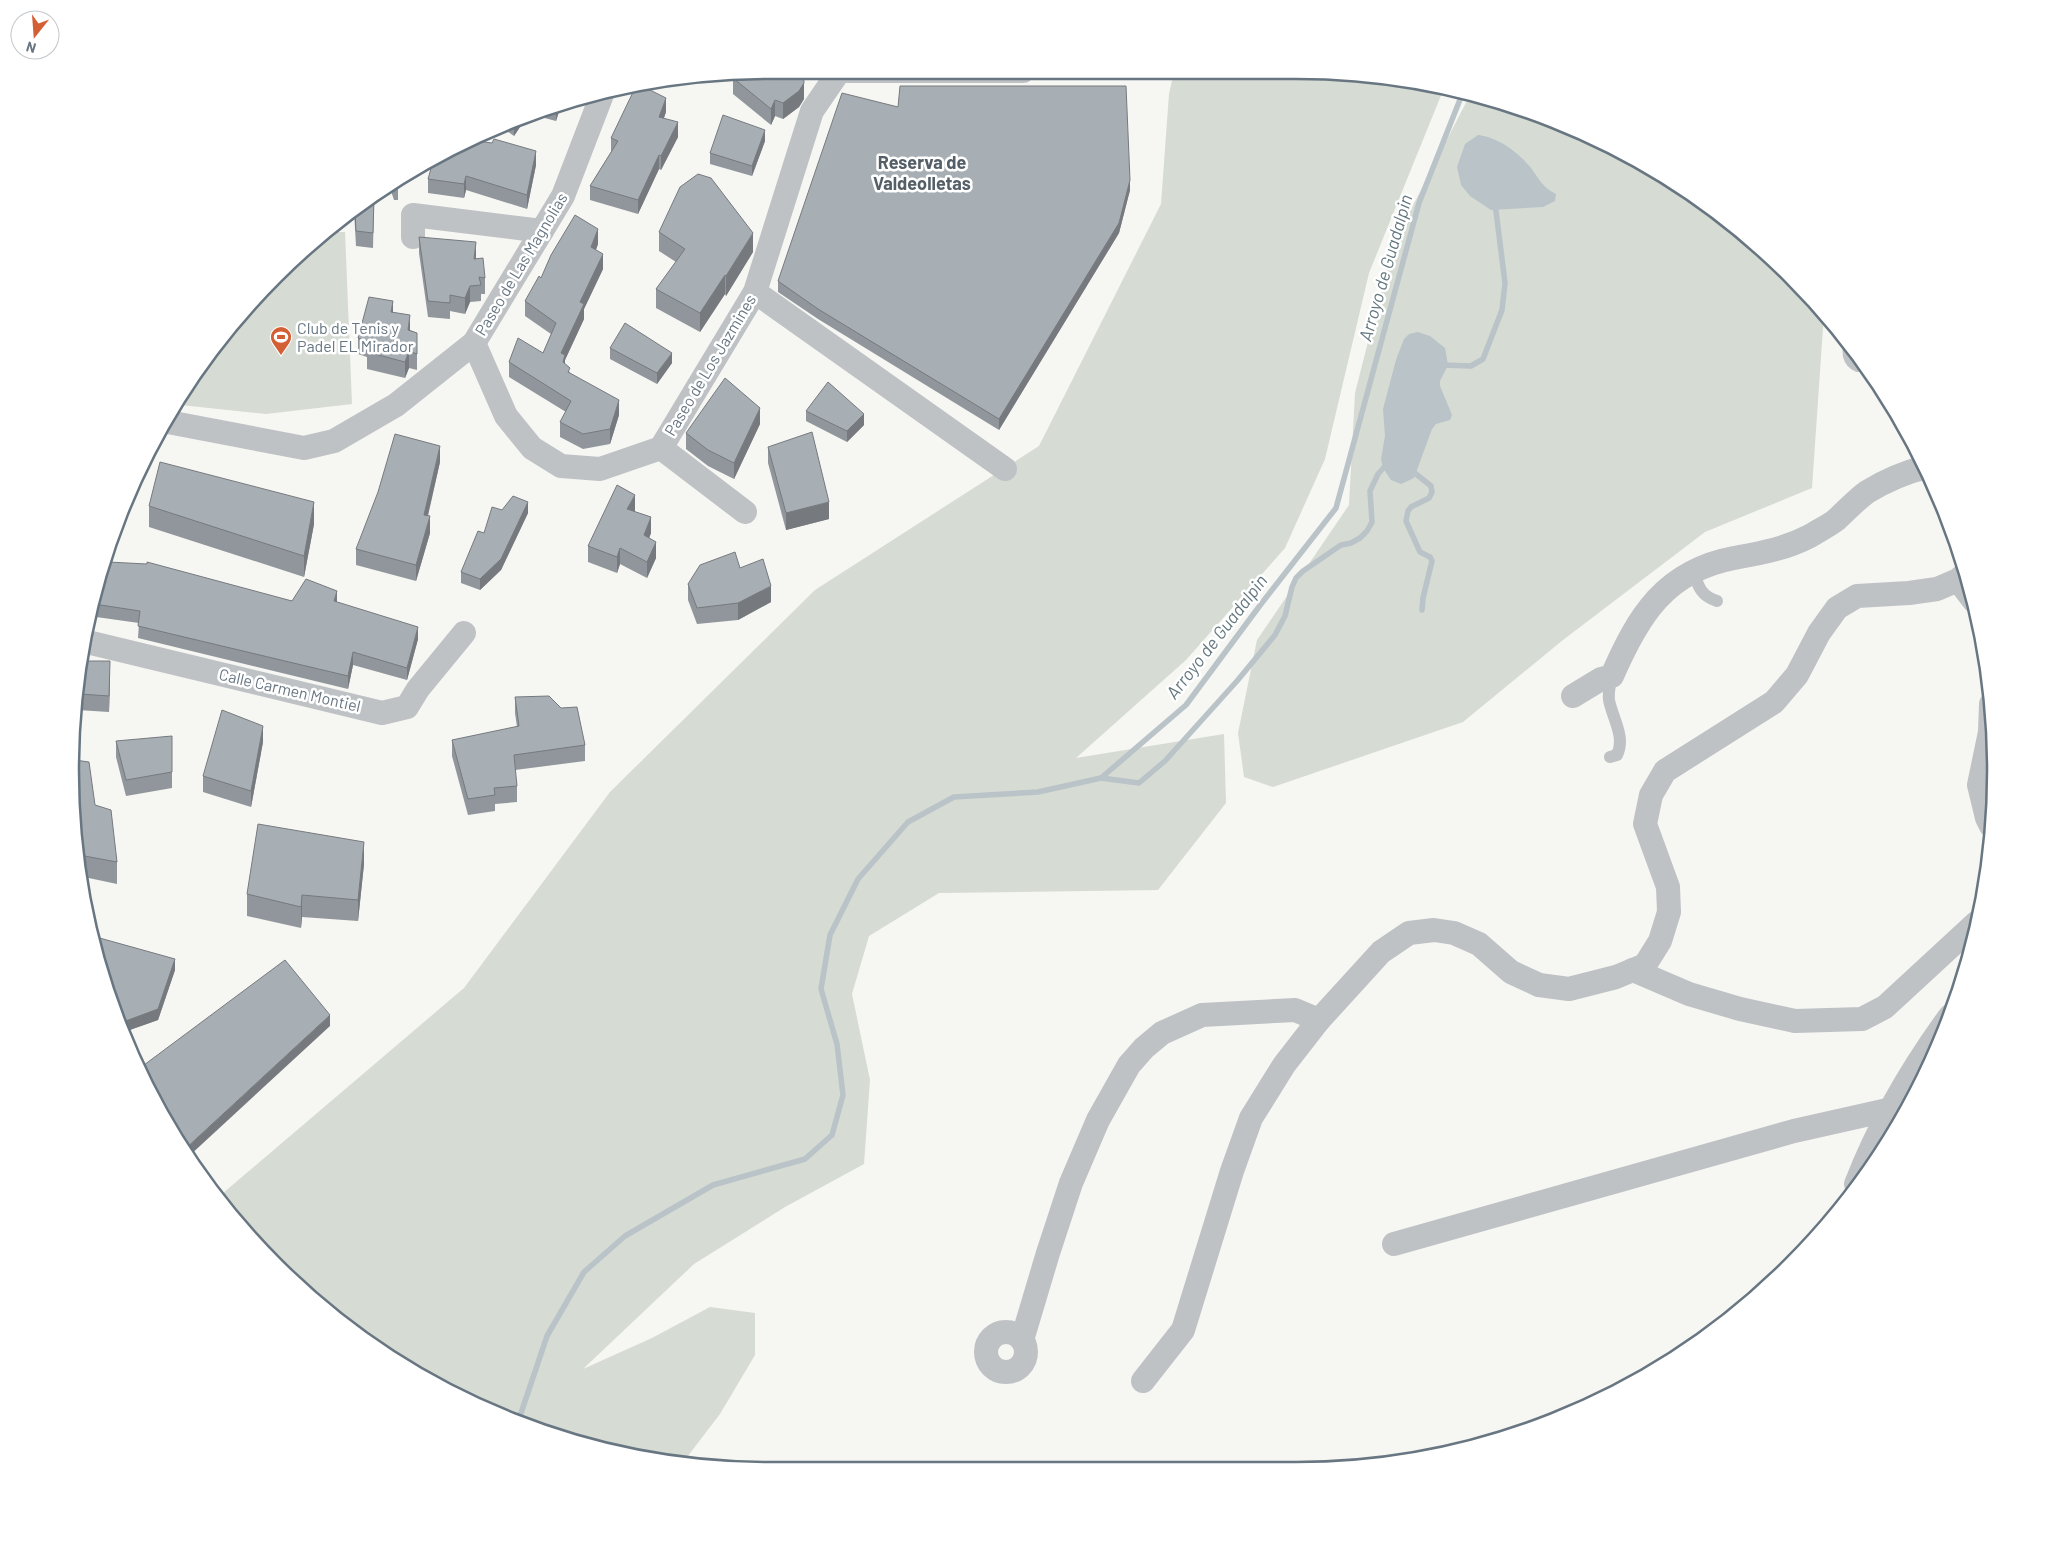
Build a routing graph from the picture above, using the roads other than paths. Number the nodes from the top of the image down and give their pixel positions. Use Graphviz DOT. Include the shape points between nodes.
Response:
graph roads {
  1 [pos="834,79"];
  2 [pos="600,100"];
  3 [pos="542,231"];
  4 [pos="413,237"];
  5 [pos="755,292"];
  6 [pos="474,343"];
  7 [pos="172,423"];
  8 [pos="661,448"];
  9 [pos="1005,469"];
  10 [pos="1918,469"];
  11 [pos="745,512"];
  12 [pos="1693,571"];
  13 [pos="1960,577"];
  14 [pos="1717,601"];
  15 [pos="464,634"];
  16 [pos="91,642"];
  17 [pos="1618,671"];
  18 [pos="1573,696"];
  19 [pos="1987,749"];
  20 [pos="1610,757"];
  21 [pos="1986,814"];
  22 [pos="1968,930"];
  23 [pos="1633,970"];
  24 [pos="1319,1020"];
  25 [pos="1932,1042"];
  26 [pos="1892,1109"];
  27 [pos="1863,1165"];
  28 [pos="1394,1244"];
  29 [pos="1022,1340"];
  30 [pos="1144,1381"];
  1 -- 5 [label="street, Paseo de Los Jazmines" via="812,111"];
  2 -- 3 [label="street, Paseo de Las Magnolias" via="563,196"];
  3 -- 4 [label="street" via="413,215"];
  3 -- 6 [label="street, Paseo de Las Magnolias"];
  5 -- 8 [label="street, Paseo de Los Jazmines"];
  5 -- 9 [label="street"];
  6 -- 7 [label="street, Paseo de Las Magnolias" via="396,405 334,441 304,448"];
  6 -- 8 [label="street, Paseo de Los Jazmines" via="506,416 532,448 561,466 600,469"];
  8 -- 11 [label="street"];
  10 -- 12 [label="street" via="1867,493 1834,522 1795,542 1762,554 1732,558"];
  12 -- 14 [label="lane" via="1703,594"];
  12 -- 17 [label="street" via="1671,584 1653,602 1627,641"];
  13 -- 23 [label="street" via="1937,589 1857,596 1837,608 1819,633 1797,675 1774,702 1665,771 1651,795 1645,824 1668,887 1669,912 1660,941 1645,965"];
  15 -- 16 [label="street, Calle Carmen Montiel" via="407,707 382,713"];
  17 -- 18 [label="street"];
  17 -- 20 [label="lane" via="1609,688 1620,740 1617,755"];
  19 -- 21 [label="street" via="1979,785"];
  22 -- 23 [label="street" via="1885,1007 1862,1019 1795,1021 1689,994"];
  23 -- 24 [label="street" via="1569,988 1539,985 1511,972 1479,944 1454,933 1434,930 1409,933 1381,952"];
  24 -- 29 [label="street" via="1295,1010 1202,1015 1162,1033 1144,1048 1129,1065 1098,1120 1071,1183"];
  24 -- 30 [label="street" via="1284,1065 1251,1118 1183,1330"];
  25 -- 26 [label="street"];
  26 -- 27 [label="street"];
  26 -- 28 [label="street" via="1794,1131"];
}
